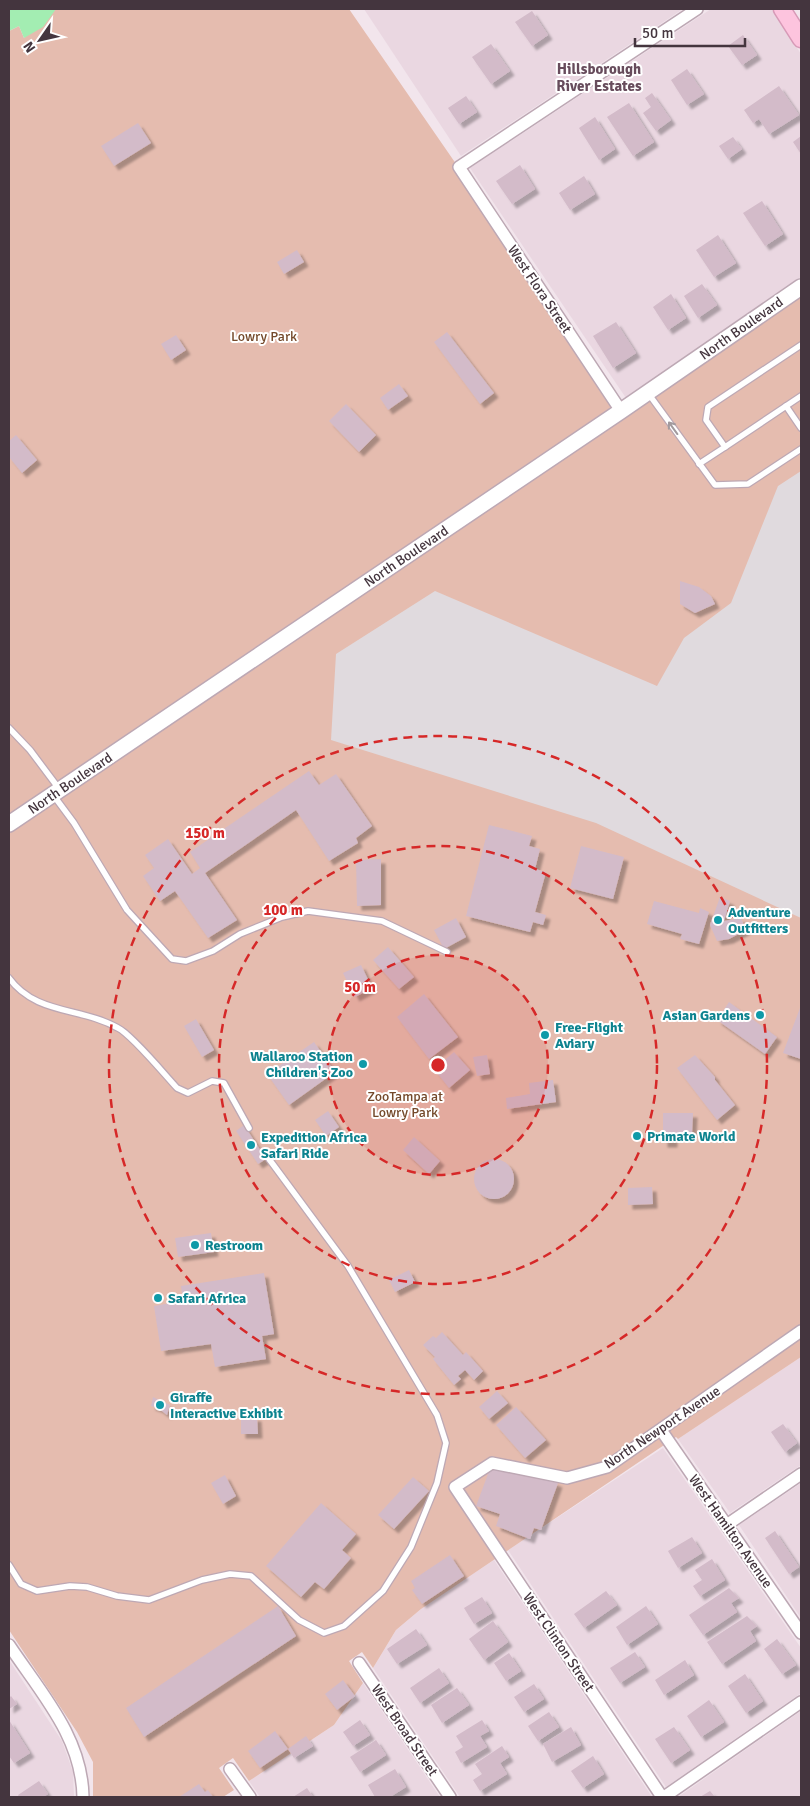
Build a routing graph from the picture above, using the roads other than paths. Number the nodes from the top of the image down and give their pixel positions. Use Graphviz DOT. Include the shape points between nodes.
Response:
graph roads {
  1 [pos="697,9"];
  2 [pos="782,9"];
  3 [pos="801,39"];
  4 [pos="801,286"];
  5 [pos="801,345"];
  6 [pos="647,393"];
  7 [pos="801,396"];
  8 [pos="786,406"];
  9 [pos="621,411"];
  10 [pos="801,428"];
  11 [pos="725,447"];
  12 [pos="801,449"];
  13 [pos="699,464"];
  14 [pos="9,728"];
  15 [pos="56,792"];
  16 [pos="9,824"];
  17 [pos="447,952"];
  18 [pos="9,978"];
  19 [pos="249,1128"];
  20 [pos="268,1158"];
  21 [pos="801,1331"];
  22 [pos="661,1430"];
  23 [pos="801,1474"];
  24 [pos="455,1487"];
  25 [pos="728,1524"];
  26 [pos="9,1565"];
  27 [pos="801,1633"];
  28 [pos="9,1645"];
  29 [pos="359,1663"];
  30 [pos="801,1702"];
  31 [pos="230,1769"];
  32 [pos="83,1797"];
  33 [pos="250,1797"];
  34 [pos="450,1797"];
  35 [pos="663,1797"];
  1 -- 9 [label="street, West Flora Street" via="459,167"];
  2 -- 3 [label="main road"];
  4 -- 6 [label="street, North Boulevard"];
  5 -- 11 [label="lane" via="708,408 706,420"];
  6 -- 9 [label="street, North Boulevard"];
  13 -- 6 [label="lane, one-way"];
  7 -- 8 [label="lane"];
  8 -- 10 [label="lane"];
  8 -- 11 [label="lane"];
  9 -- 15 [label="street, North Boulevard"];
  11 -- 13 [label="lane"];
  12 -- 13 [label="lane" via="748,484 715,485"];
  14 -- 15 [label="lane" via="30,750"];
  15 -- 16 [label="street, North Boulevard"];
  15 -- 17 [label="lane" via="127,910 172,959 186,961 282,917 308,912 382,920"];
  18 -- 19 [label="lane" via="19,992 44,1005 120,1028 177,1088 188,1094 212,1080 224,1083"];
  20 -- 26 [label="lane" via="348,1266 437,1415 446,1443 437,1484 411,1547 388,1584 344,1626 324,1633 299,1620 250,1576 230,1574 202,1580 149,1600 117,1596 87,1587 37,1591 21,1584"];
  21 -- 22 [label="street, North Newport Avenue"];
  22 -- 24 [label="street, North Newport Avenue" via="608,1467 567,1478 492,1463"];
  22 -- 25 [label="street, West Hamilton Avenue"];
  23 -- 25 [label="street"];
  24 -- 35 [label="street, West Clinton Street"];
  25 -- 27 [label="street, West Hamilton Avenue"];
  28 -- 32 [label="street" via="70,1736 81,1770"];
  29 -- 34 [label="street, West Broad Street"];
  30 -- 35 [label="street"];
  31 -- 33 [label="street"];
}
